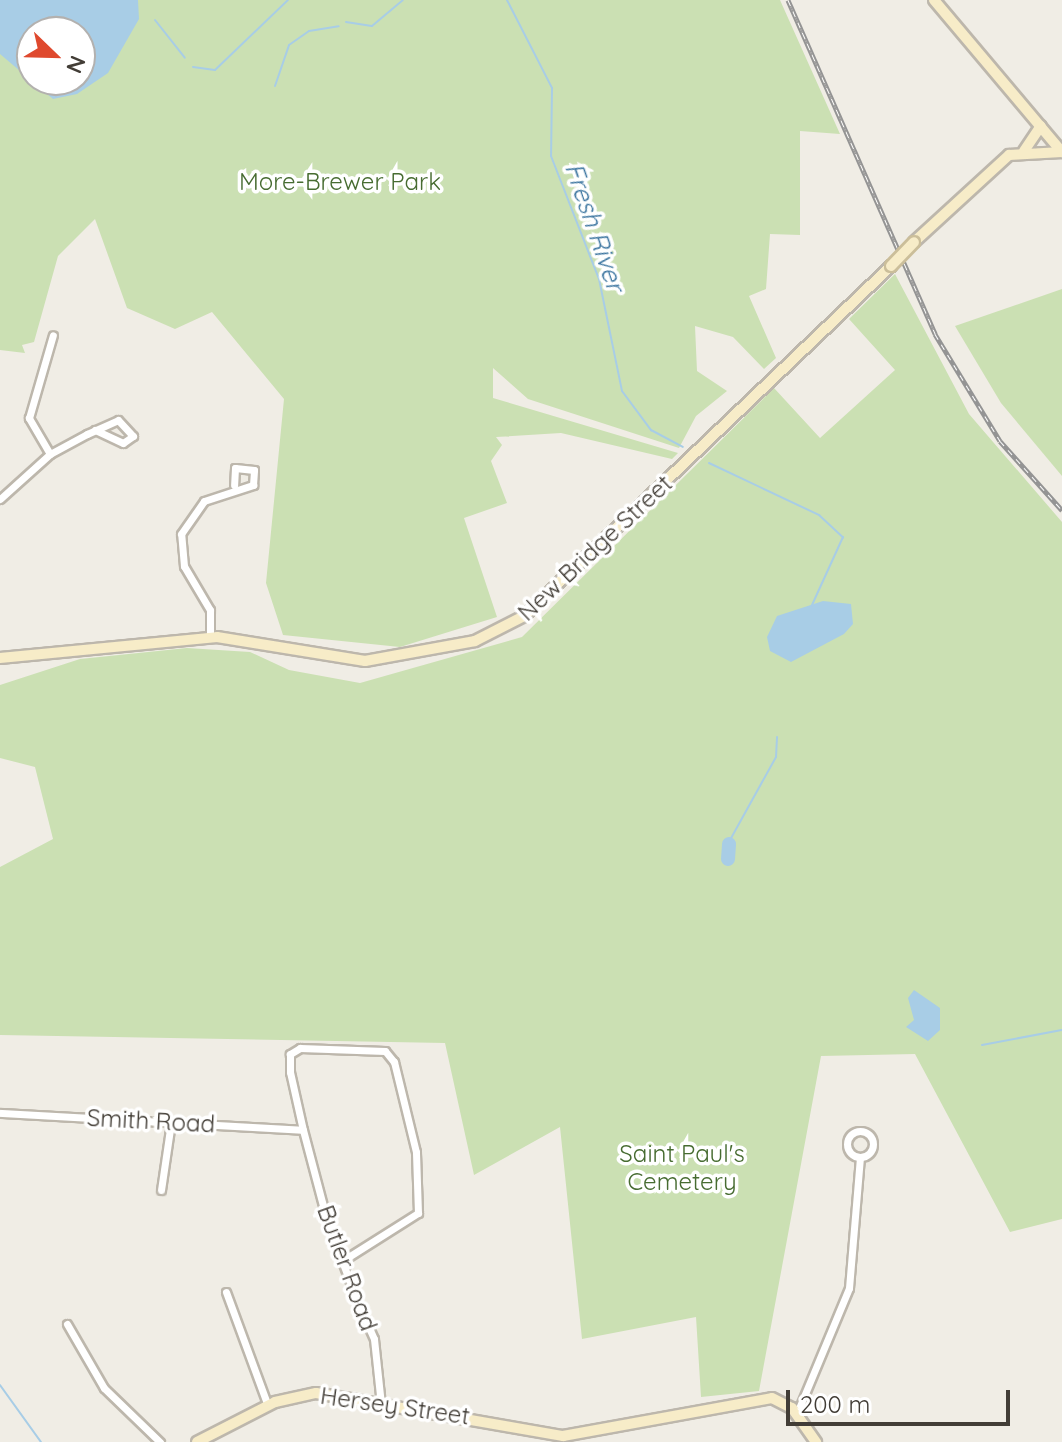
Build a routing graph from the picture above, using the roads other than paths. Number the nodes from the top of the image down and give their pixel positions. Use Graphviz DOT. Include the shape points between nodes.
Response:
graph roads {
  1 [pos="934,0"];
  2 [pos="1041,126"];
  3 [pos="1024,151"];
  4 [pos="1062,152"];
  5 [pos="53,335"];
  6 [pos="95,430"];
  7 [pos="50,454"];
  8 [pos="234,485"];
  9 [pos="0,499"];
  10 [pos="210,637"];
  11 [pos="0,658"];
  12 [pos="0,1113"];
  13 [pos="171,1122"];
  14 [pos="303,1130"];
  15 [pos="860,1157"];
  16 [pos="161,1190"];
  17 [pos="342,1261"];
  18 [pos="226,1292"];
  19 [pos="67,1324"];
  20 [pos="268,1406"];
  21 [pos="380,1407"];
  22 [pos="797,1413"];
  23 [pos="160,1442"];
  24 [pos="197,1442"];
  25 [pos="816,1442"];
  1 -- 2 [label="street"];
  2 -- 3 [label="street, New Bridge Street"];
  2 -- 4 [label="street"];
  3 -- 4 [label="street"];
  3 -- 10 [label="street, New Bridge Street, bridge" via="980,175 891,266 506,627 436,653 365,661"];
  5 -- 7 [label="street" via="29,418"];
  6 -- 6 [label="street" via="123,443 133,436 126,420"];
  6 -- 7 [label="street"];
  7 -- 9 [label="street"];
  8 -- 10 [label="street" via="193,510 181,534 184,566 210,610"];
  10 -- 11 [label="street, New Bridge Street"];
  12 -- 13 [label="street, Smith Road"];
  13 -- 14 [label="street, Smith Road"];
  13 -- 16 [label="street"];
  14 -- 17 [label="street, Butler Road"];
  14 -- 17 [label="street, Butler Road" via="290,1054 365,1047 394,1062 422,1207"];
  15 -- 22 [label="street" via="850,1284"];
  17 -- 21 [label="street, Butler Road" via="374,1339"];
  18 -- 20 [label="street"];
  19 -- 23 [label="street" via="104,1388"];
  20 -- 21 [label="street, Hersey Street" via="316,1393"];
  20 -- 24 [label="street, Hersey Street"];
  21 -- 22 [label="street, Hersey Street" via="466,1414 563,1436 756,1398 778,1399"];
  22 -- 25 [label="street"];
}
